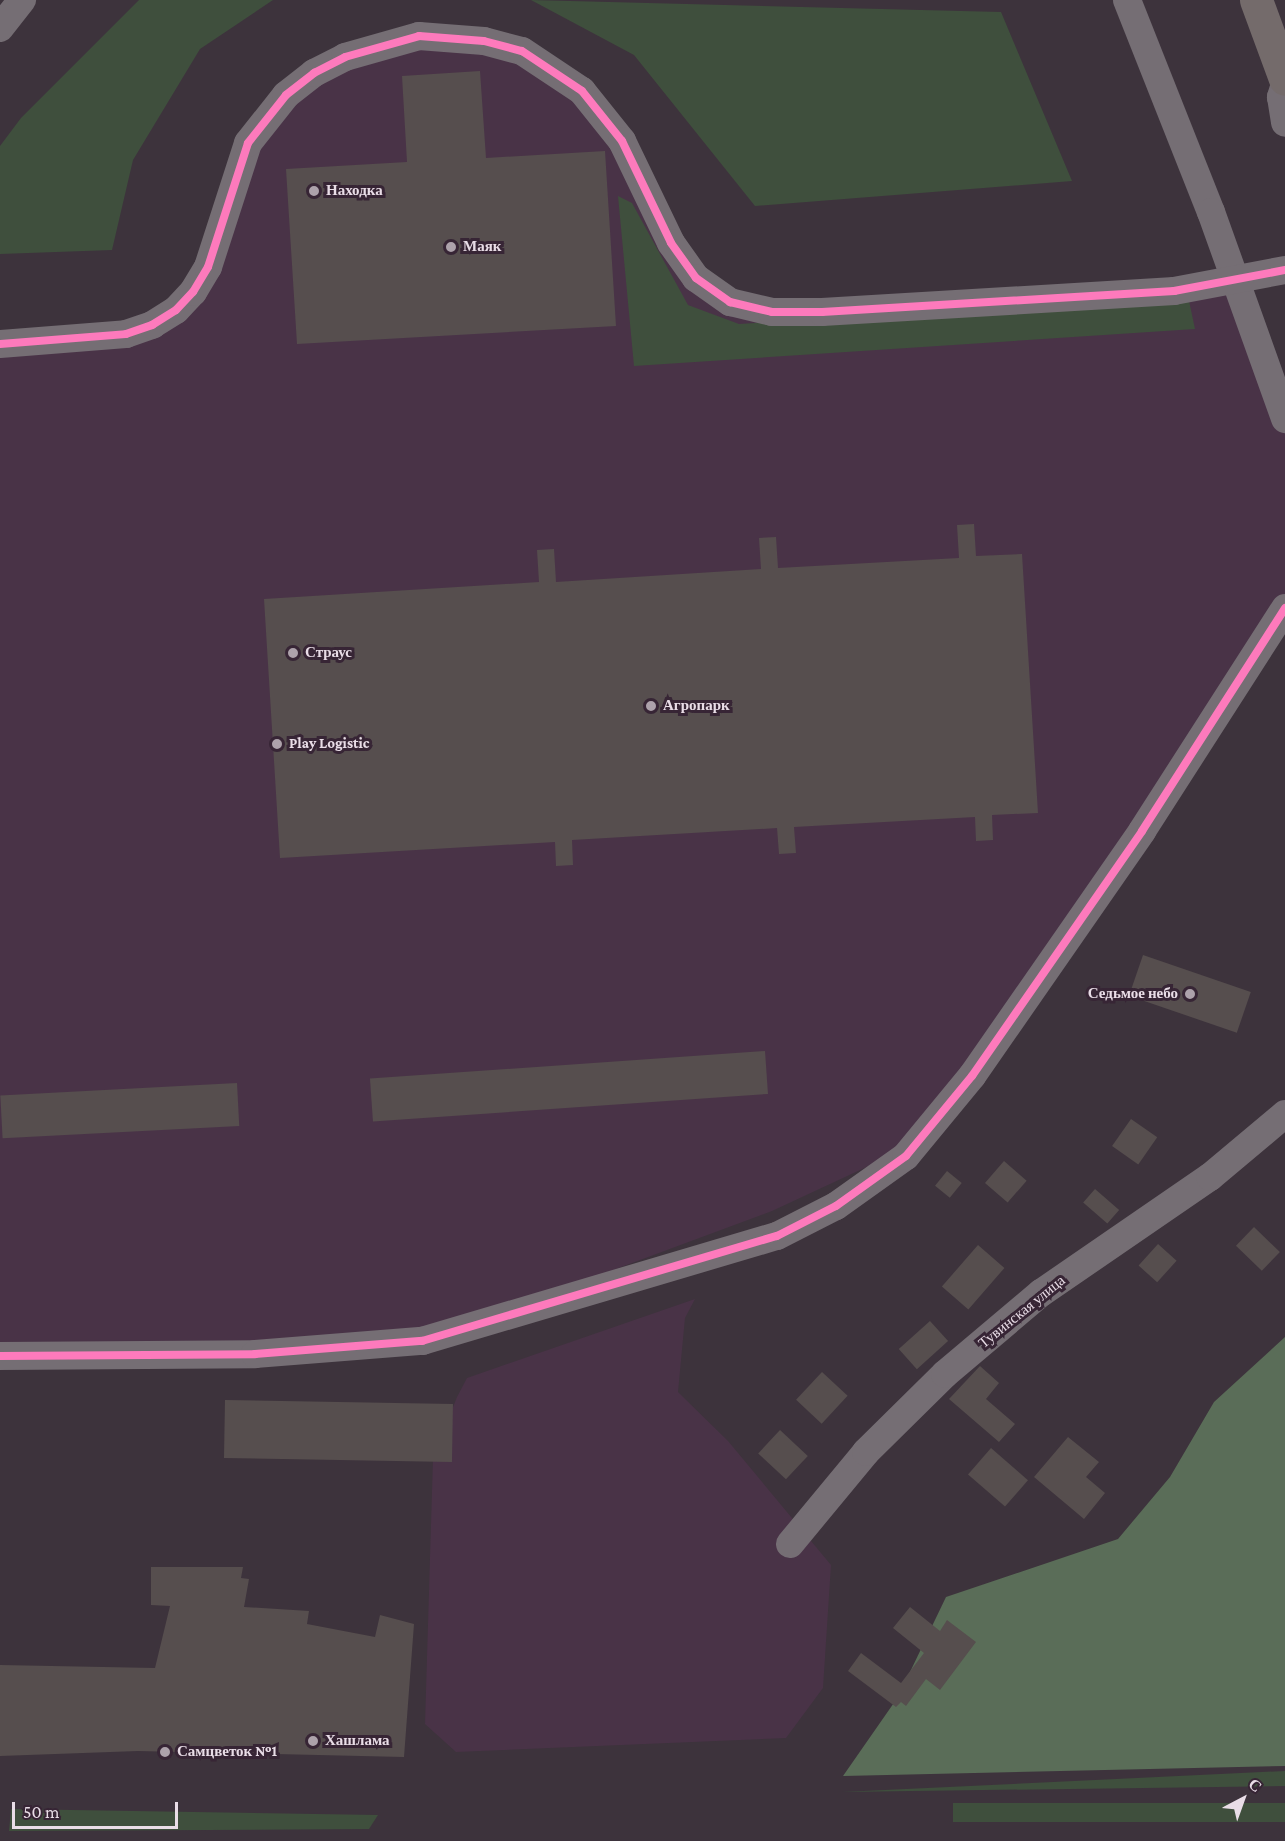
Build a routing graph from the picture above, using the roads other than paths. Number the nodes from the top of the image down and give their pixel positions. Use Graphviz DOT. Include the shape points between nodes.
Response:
graph roads {
  1 [pos="22,0"];
  2 [pos="1127,0"];
  3 [pos="1256,0"];
  4 [pos="0,28"];
  5 [pos="1285,79"];
  6 [pos="1285,84"];
  7 [pos="1285,123"];
  8 [pos="1285,270"];
  9 [pos="1236,279"];
  10 [pos="0,344"];
  11 [pos="1285,419"];
  12 [pos="1285,608"];
  13 [pos="1285,1114"];
  14 [pos="0,1356"];
  15 [pos="790,1544"];
  1 -- 4 [label="street"];
  2 -- 9 [label="street"];
  3 -- 5 [label="main road"];
  6 -- 7 [label="street" via="1281,97"];
  8 -- 9 [label="street"];
  9 -- 10 [label="street" via="1174,291 822,312 772,312 730,302 696,278 671,243 622,141 582,91 522,51 484,41 419,36 345,57 314,73 285,95 248,143 208,267 176,310 126,334"];
  9 -- 11 [label="street"];
  12 -- 14 [label="street" via="1142,831 965,1085 906,1156 836,1206 777,1236 422,1341 255,1354"];
  13 -- 15 [label="street, Тувинская улица" via="1209,1177 1041,1293 945,1374 866,1452"];
}
